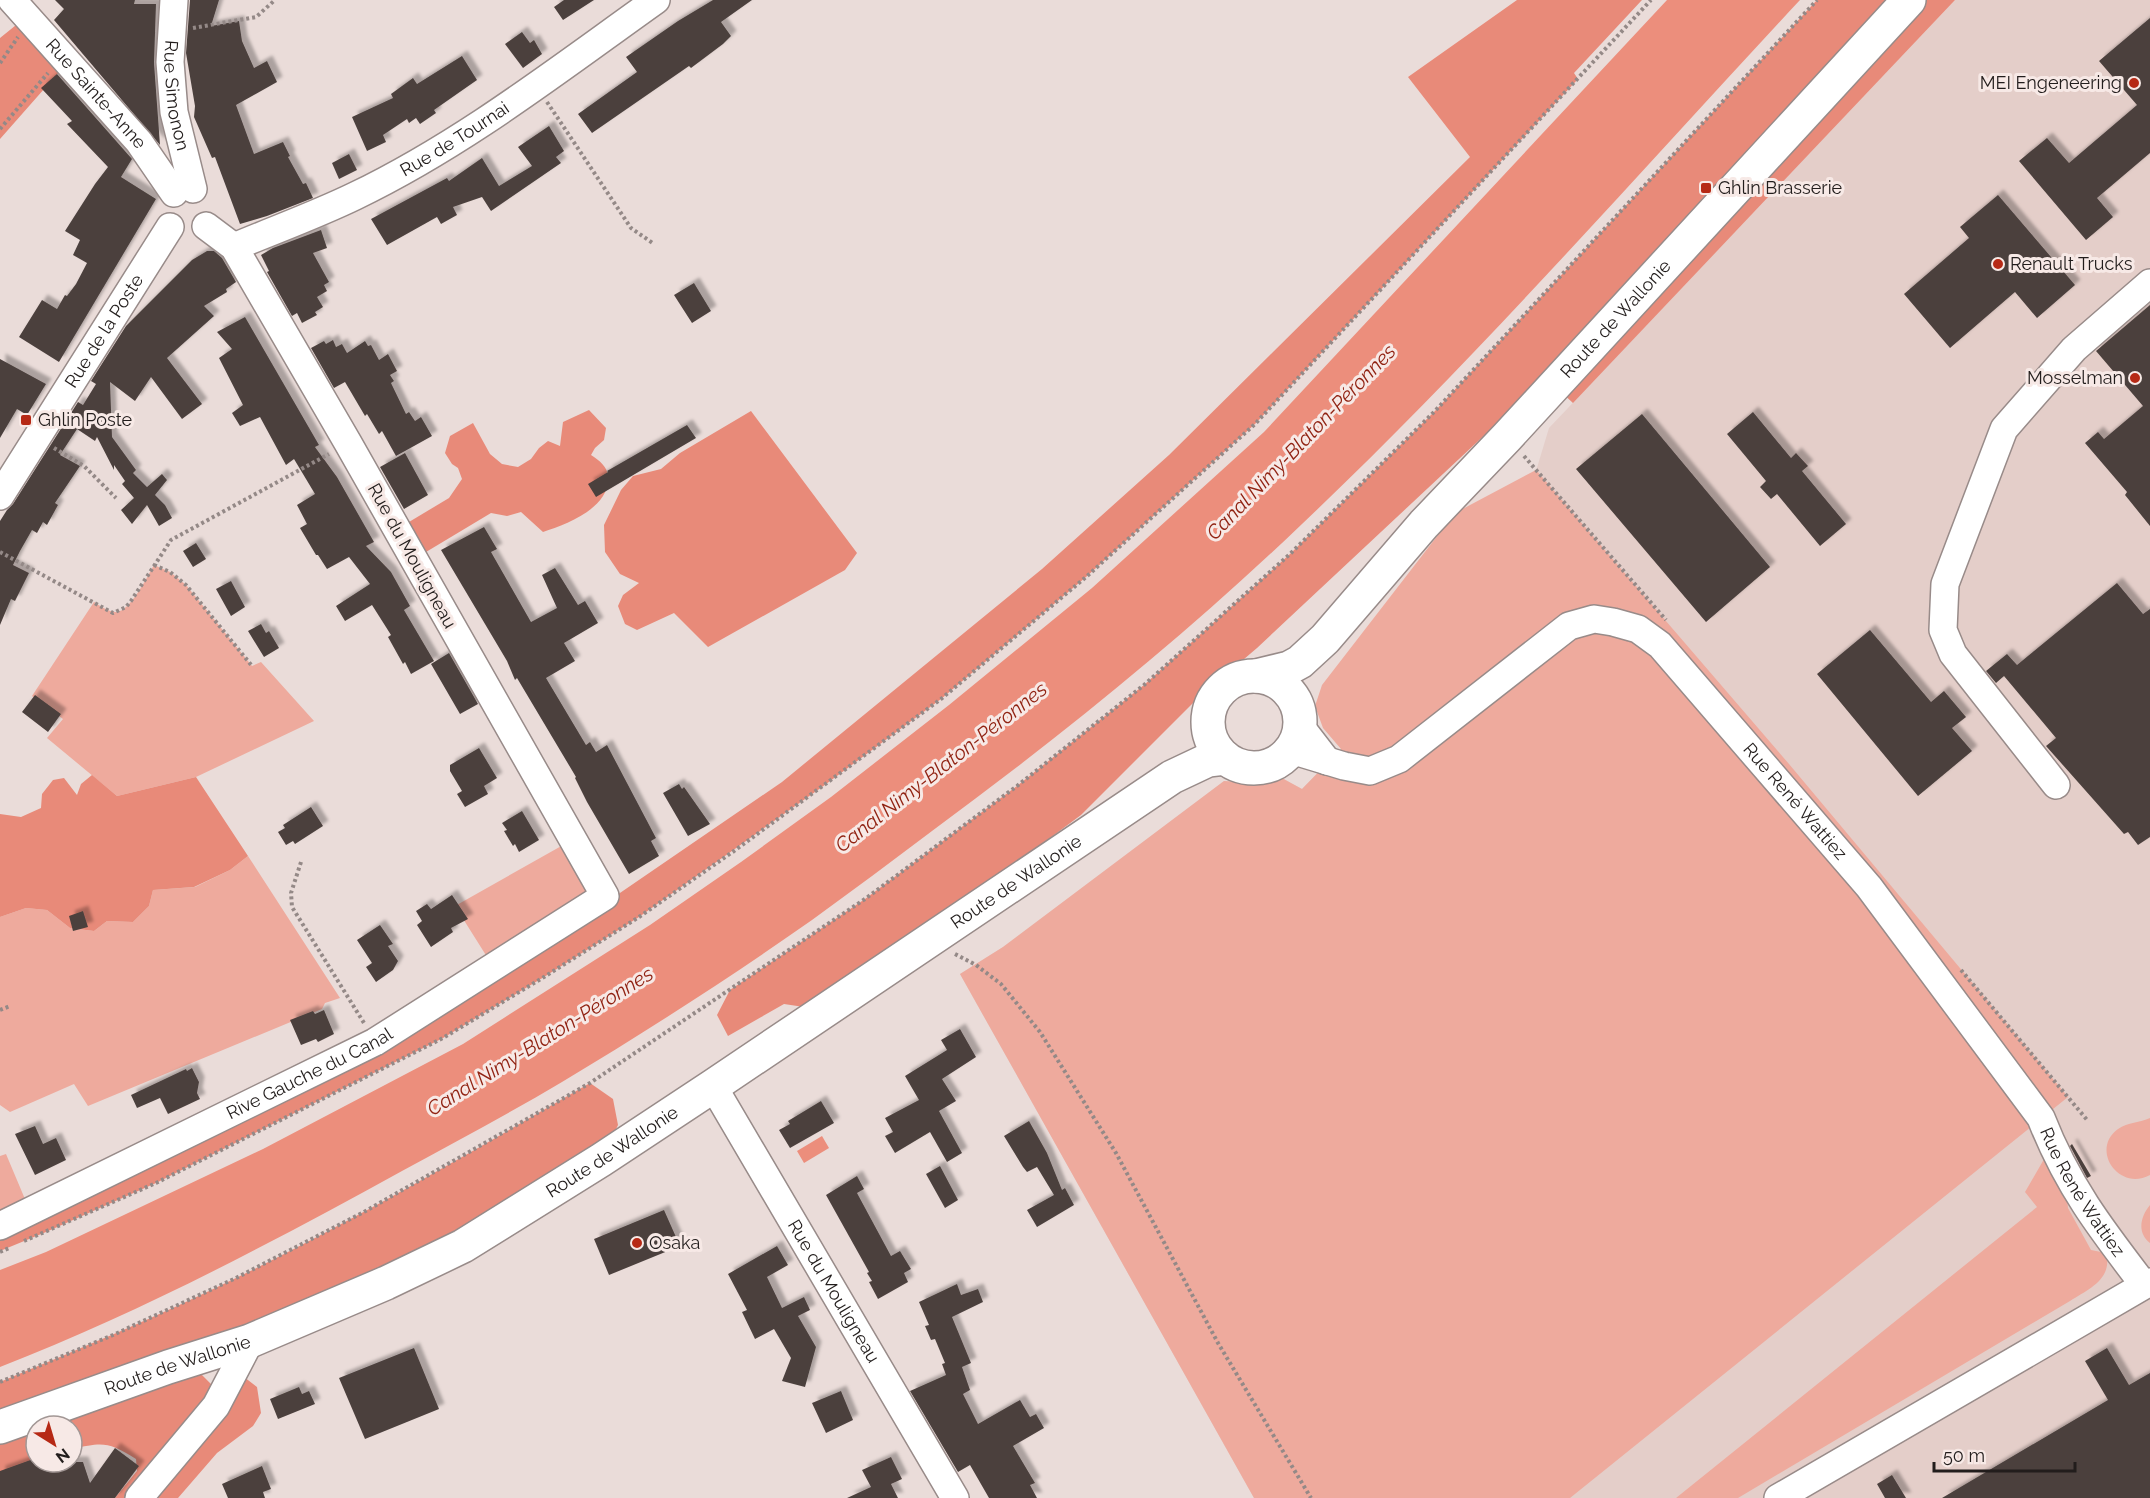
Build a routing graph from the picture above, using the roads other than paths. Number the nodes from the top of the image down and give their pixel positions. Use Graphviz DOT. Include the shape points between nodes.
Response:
graph roads {
  1 [pos="174,0"];
  2 [pos="656,0"];
  3 [pos="1909,0"];
  4 [pos="19,9"];
  5 [pos="183,191"];
  6 [pos="206,226"];
  7 [pos="170,227"];
  8 [pos="234,247"];
  9 [pos="2150,283"];
  10 [pos="0,496"];
  11 [pos="1325,639"];
  12 [pos="1256,676"];
  13 [pos="1208,719"];
  14 [pos="1297,730"];
  15 [pos="1225,758"];
  16 [pos="1172,777"];
  17 [pos="2056,785"];
  18 [pos="605,896"];
  19 [pos="713,1086"];
  20 [pos="0,1226"];
  21 [pos="2147,1284"];
  22 [pos="250,1341"];
  23 [pos="0,1427"];
  24 [pos="139,1498"];
  25 [pos="955,1498"];
  26 [pos="1778,1498"];
  1 -- 5 [label="street, Rue Simonon" via="170,62"];
  2 -- 8 [label="street, Rue de Tournai" via="536,85 399,172 354,196"];
  3 -- 11 [label="main road, Route de Wallonie" via="1424,524"];
  4 -- 5 [label="street, Rue Sainte-Anne"];
  5 -- 6 [label="street" via="204,195 209,202 211,211"];
  5 -- 7 [label="street" via="165,204"];
  6 -- 7 [label="street" via="191,234"];
  6 -- 8 [label="street, Rue du Mouligneau"];
  7 -- 10 [label="street, Rue de la Poste"];
  8 -- 18 [label="street, Rue du Mouligneau"];
  9 -- 17 [label="street" via="2074,349 2004,429 1945,584 1943,630 1953,654"];
  11 -- 12 [label="main road" via="1289,668"];
  11 -- 14 [label="main road" via="1303,682"];
  12 -- 13 [label="main road" via="1230,682 1211,704"];
  12 -- 14 [label="main road" via="1279,683 1288,691 1295,702"];
  13 -- 15 [label="main road" via="1215,747"];
  13 -- 16 [label="main road" via="1197,750"];
  14 -- 15 [label="main road" via="1280,760 1267,766 1252,768"];
  14 -- 21 [label="street, Rue René Wattiez" via="1326,761 1370,771 1399,759 1569,626 1594,619 1638,629 1660,645 1869,887 2041,1118 2052,1148 2095,1222"];
  15 -- 16 [label="main road" via="1208,760"];
  16 -- 19 [label="main road, Route de Wallonie"];
  18 -- 20 [label="street, Rive Gauche du Canal" via="375,1042"];
  19 -- 22 [label="main road, Route de Wallonie" via="463,1246"];
  19 -- 25 [label="street, Rue du Mouligneau"];
  21 -- 26 [label="street"];
  22 -- 23 [label="main road, Route de Wallonie"];
  22 -- 24 [label="street" via="216,1407"];
}
